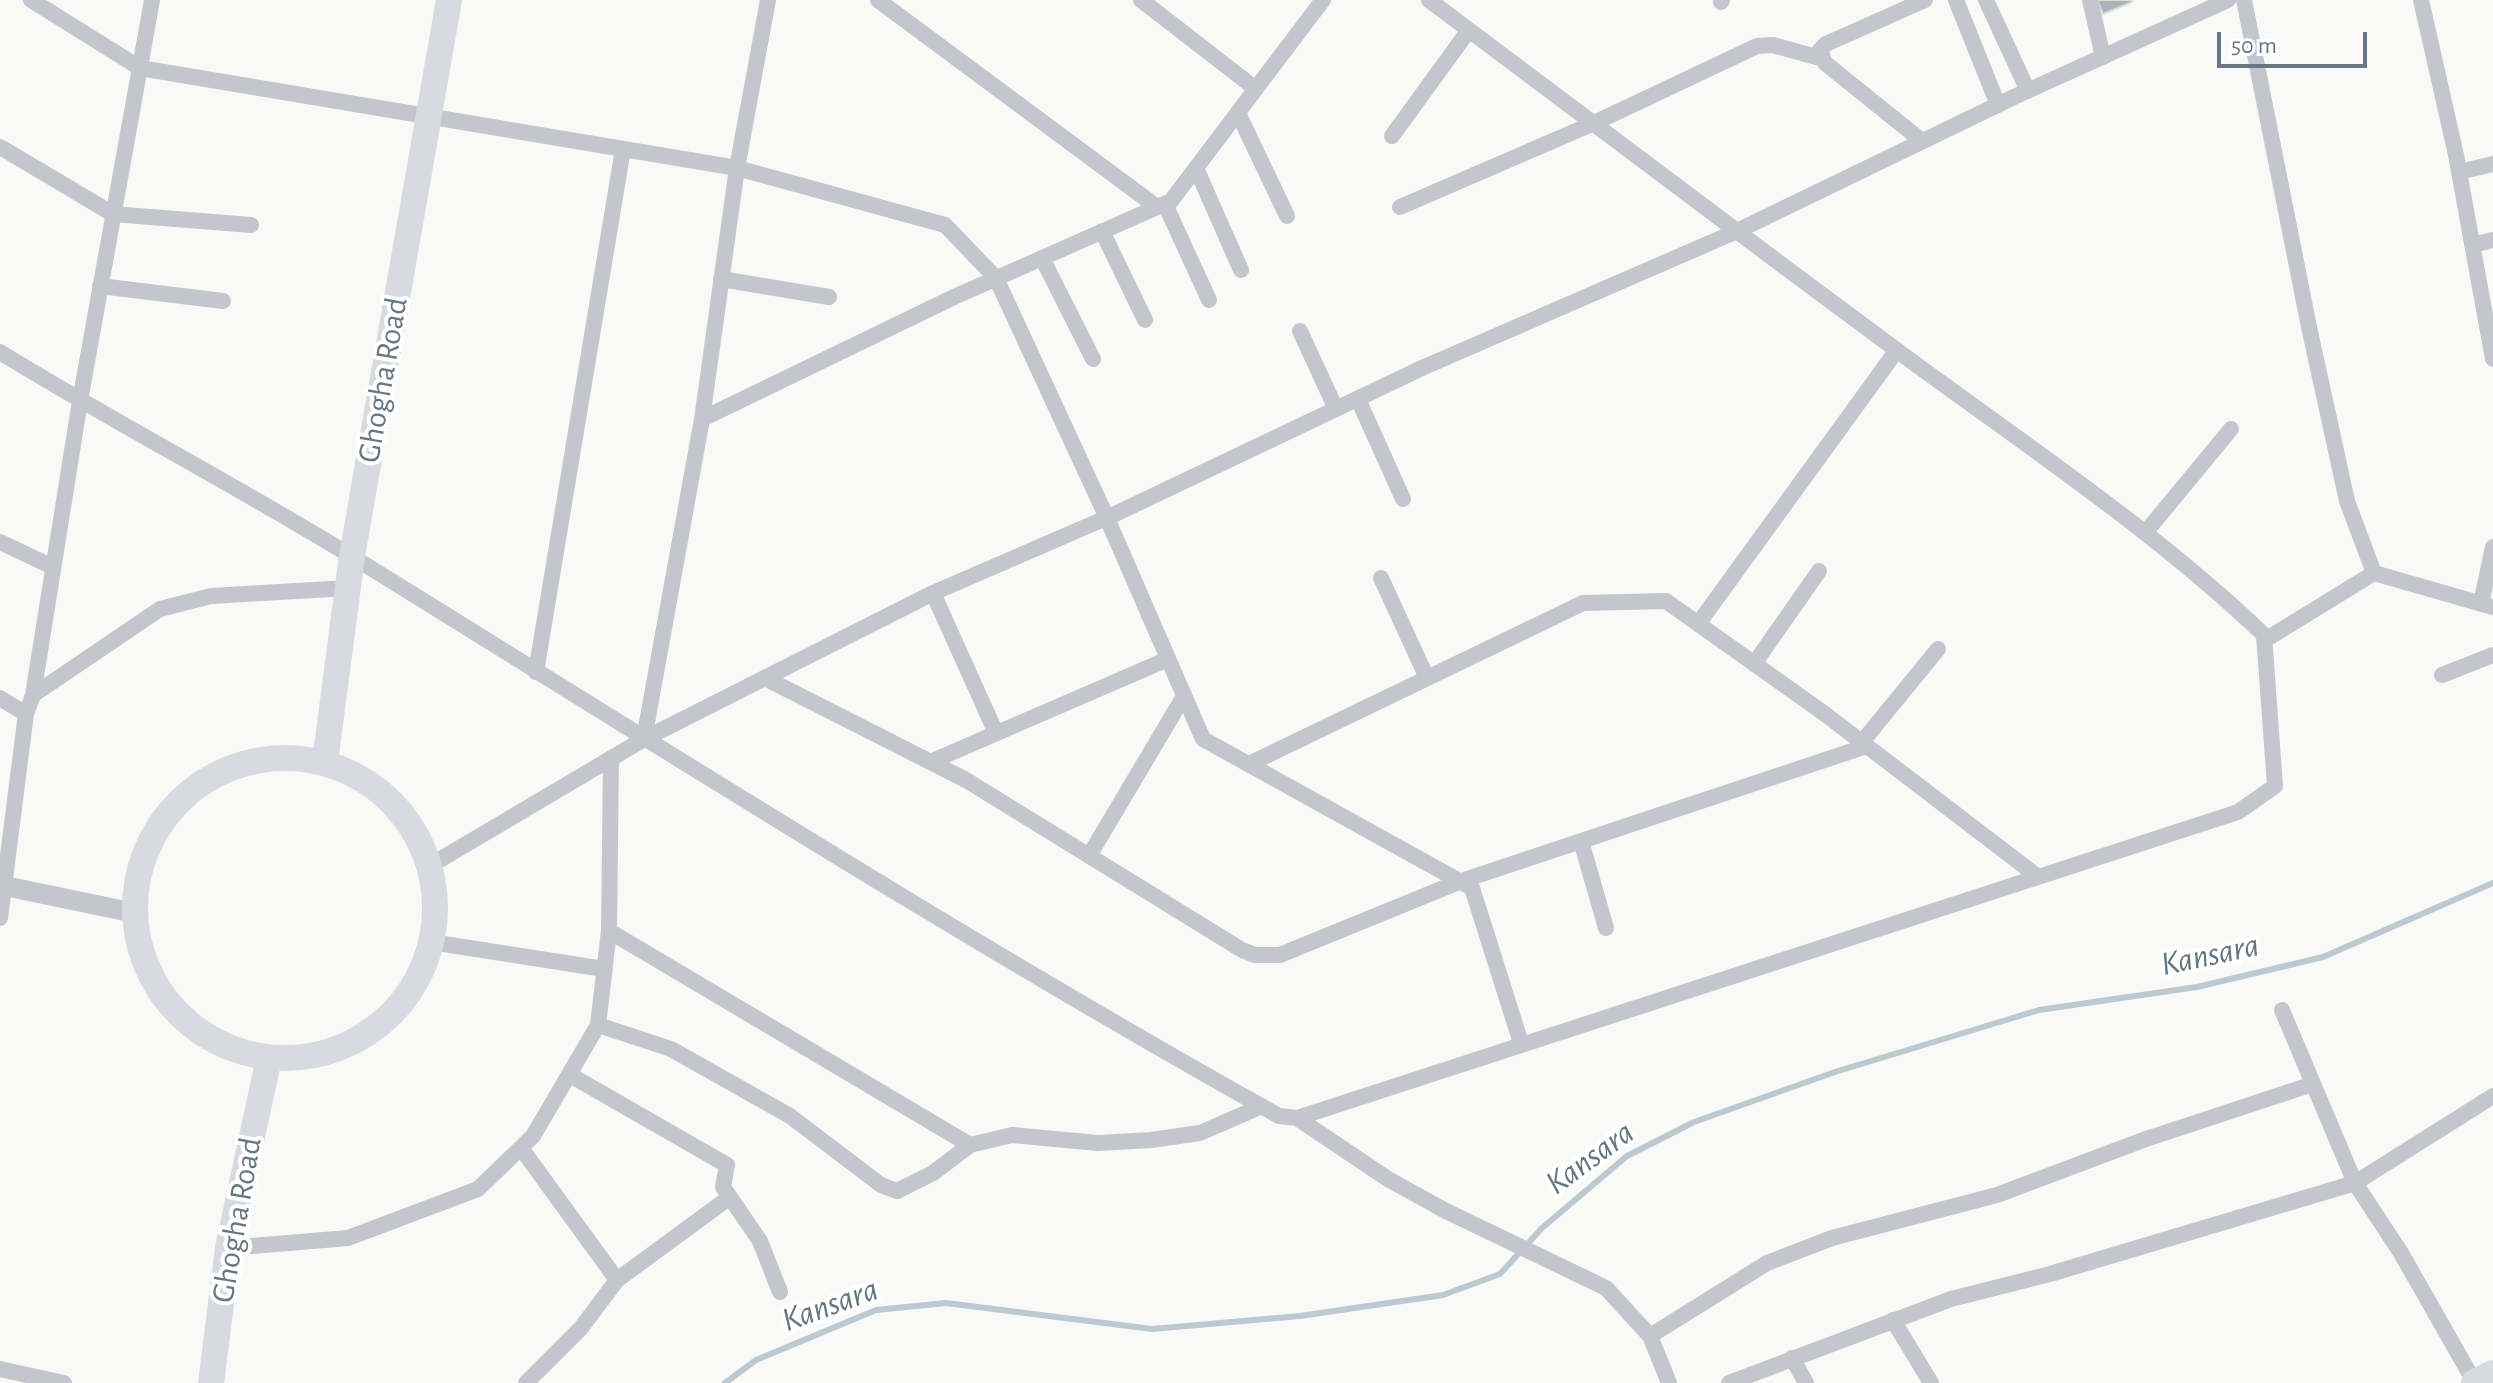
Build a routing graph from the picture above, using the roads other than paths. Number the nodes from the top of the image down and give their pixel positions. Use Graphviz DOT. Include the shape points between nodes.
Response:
graph roads {
  1 [pos="31,0"];
  2 [pos="152,0"];
  3 [pos="449,0"];
  4 [pos="768,0"];
  5 [pos="878,0"];
  6 [pos="1141,0"];
  7 [pos="1323,0"];
  8 [pos="1429,0"];
  9 [pos="1925,0"];
  10 [pos="1956,0"];
  11 [pos="1986,0"];
  12 [pos="2090,0"];
  13 [pos="2228,0"];
  14 [pos="2244,0"];
  15 [pos="2421,0"];
  16 [pos="1469,30"];
  17 [pos="2103,57"];
  18 [pos="1820,58"];
  19 [pos="140,68"];
  20 [pos="1256,89"];
  21 [pos="2028,91"];
  22 [pos="1998,105"];
  23 [pos="1238,113"];
  24 [pos="429,116"];
  25 [pos="1592,124"];
  26 [pos="1392,136"];
  27 [pos="1922,141"];
  28 [pos="0,147"];
  29 [pos="623,149"];
  30 [pos="2493,164"];
  31 [pos="737,168"];
  32 [pos="1196,168"];
  33 [pos="2459,172"];
  34 [pos="1161,206"];
  35 [pos="1400,207"];
  36 [pos="113,214"];
  37 [pos="1287,216"];
  38 [pos="251,225"];
  39 [pos="1102,231"];
  40 [pos="1735,232"];
  41 [pos="2493,240"];
  42 [pos="2472,245"];
  43 [pos="1042,258"];
  44 [pos="1241,270"];
  45 [pos="996,278"];
  46 [pos="721,279"];
  47 [pos="100,286"];
  48 [pos="829,297"];
  49 [pos="1209,300"];
  50 [pos="223,301"];
  51 [pos="2489,312"];
  52 [pos="1145,320"];
  53 [pos="1300,331"];
  54 [pos="1897,350"];
  55 [pos="0,352"];
  56 [pos="1093,359"];
  57 [pos="2493,359"];
  58 [pos="1358,399"];
  59 [pos="80,401"];
  60 [pos="1336,409"];
  61 [pos="702,419"];
  62 [pos="2231,429"];
  63 [pos="1403,499"];
  64 [pos="1107,518"];
  65 [pos="2145,533"];
  66 [pos="0,542"];
  67 [pos="2493,547"];
  68 [pos="352,556"];
  69 [pos="53,567"];
  70 [pos="1819,571"];
  71 [pos="2374,573"];
  72 [pos="1381,578"];
  73 [pos="348,588"];
  74 [pos="933,593"];
  75 [pos="2487,606"];
  76 [pos="1698,624"];
  77 [pos="2265,640"];
  78 [pos="1938,649"];
  79 [pos="2493,655"];
  80 [pos="1168,659"];
  81 [pos="1754,664"];
  82 [pos="536,672"];
  83 [pos="2442,675"];
  84 [pos="765,678"];
  85 [pos="1427,678"];
  86 [pos="33,695"];
  87 [pos="1184,696"];
  88 [pos="0,698"];
  89 [pos="26,714"];
  90 [pos="996,733"];
  91 [pos="644,739"];
  92 [pos="1864,744"];
  93 [pos="611,758"];
  94 [pos="325,762"];
  95 [pos="930,762"];
  96 [pos="1249,764"];
  97 [pos="1581,841"];
  98 [pos="1089,856"];
  99 [pos="431,865"];
  100 [pos="2037,876"];
  101 [pos="1461,881"];
  102 [pos="3,886"];
  103 [pos="135,913"];
  104 [pos="0,918"];
  105 [pos="1606,928"];
  106 [pos="609,931"];
  107 [pos="431,942"];
  108 [pos="604,969"];
  109 [pos="2282,1010"];
  110 [pos="598,1025"];
  111 [pos="1521,1043"];
  112 [pos="269,1058"];
  113 [pos="570,1075"];
  114 [pos="2313,1084"];
  115 [pos="2493,1096"];
  116 [pos="1262,1106"];
  117 [pos="1297,1118"];
  118 [pos="970,1145"];
  119 [pos="521,1148"];
  120 [pos="2355,1183"];
  121 [pos="730,1197"];
  122 [pos="228,1248"];
  123 [pos="617,1280"];
  124 [pos="780,1292"];
  125 [pos="1893,1320"];
  126 [pos="1650,1336"];
  127 [pos="1792,1358"];
  128 [pos="0,1369"];
  129 [pos="2493,1374"];
  130 [pos="64,1383"];
  131 [pos="211,1383"];
  132 [pos="526,1383"];
  133 [pos="1669,1383"];
  134 [pos="1729,1383"];
  135 [pos="1806,1383"];
  136 [pos="1931,1383"];
  137 [pos="2475,1383"];
  1 -- 19 [label="street"];
  2 -- 19 [label="street"];
  3 -- 24 [label="main road, Ghogha Road"];
  4 -- 31 [label="street"];
  5 -- 34 [label="street"];
  6 -- 20 [label="street"];
  7 -- 20 [label="street"];
  8 -- 16 [label="street"];
  9 -- 18 [label="street" via="1826,44"];
  10 -- 22 [label="street"];
  11 -- 21 [label="street"];
  12 -- 17 [label="street"];
  13 -- 17 [label="street"];
  14 -- 71 [label="street" via="2347,501"];
  15 -- 33 [label="street"];
  16 -- 25 [label="street"];
  16 -- 26 [label="street"];
  17 -- 21 [label="street"];
  18 -- 25 [label="street" via="1757,46"];
  18 -- 27 [label="street"];
  19 -- 24 [label="street"];
  19 -- 36 [label="street"];
  20 -- 23 [label="street"];
  21 -- 22 [label="street"];
  22 -- 27 [label="street"];
  23 -- 32 [label="street"];
  23 -- 37 [label="street"];
  24 -- 29 [label="street"];
  24 -- 68 [label="main road, Ghogha Road"];
  25 -- 35 [label="street"];
  25 -- 40 [label="street"];
  27 -- 40 [label="street"];
  28 -- 36 [label="street"];
  29 -- 31 [label="street"];
  29 -- 82 [label="street"];
  30 -- 33 [label="street"];
  31 -- 45 [label="street" via="945,225"];
  31 -- 46 [label="street"];
  32 -- 34 [label="street"];
  32 -- 44 [label="street"];
  33 -- 42 [label="street"];
  34 -- 39 [label="street"];
  34 -- 49 [label="street"];
  36 -- 38 [label="street"];
  36 -- 47 [label="street"];
  39 -- 43 [label="street"];
  39 -- 52 [label="street"];
  40 -- 54 [label="street"];
  40 -- 58 [label="street"];
  41 -- 42 [label="street"];
  42 -- 51 [label="street"];
  43 -- 45 [label="street"];
  43 -- 56 [label="street"];
  45 -- 61 [label="street"];
  45 -- 64 [label="street"];
  46 -- 48 [label="street"];
  46 -- 61 [label="street"];
  47 -- 50 [label="street"];
  47 -- 59 [label="street"];
  51 -- 57 [label="street"];
  53 -- 60 [label="street"];
  54 -- 65 [label="street"];
  54 -- 76 [label="street"];
  55 -- 59 [label="street"];
  58 -- 60 [label="street"];
  58 -- 63 [label="street"];
  59 -- 68 [label="street"];
  59 -- 69 [label="street"];
  60 -- 64 [label="street"];
  61 -- 91 [label="street"];
  62 -- 65 [label="street"];
  64 -- 74 [label="street"];
  64 -- 80 [label="street"];
  65 -- 77 [label="street" via="2218,591"];
  66 -- 69 [label="street"];
  67 -- 75 [label="street"];
  68 -- 73 [label="main road, Ghogha Road"];
  68 -- 82 [label="street"];
  69 -- 86 [label="street"];
  70 -- 81 [label="street"];
  71 -- 75 [label="street"];
  71 -- 77 [label="street"];
  72 -- 85 [label="street"];
  73 -- 86 [label="street" via="211,596 173,605 134,624"];
  73 -- 94 [label="main road, Ghogha Road"];
  74 -- 84 [label="street"];
  74 -- 90 [label="street"];
  76 -- 81 [label="street"];
  76 -- 85 [label="street" via="1666,601 1583,603"];
  77 -- 100 [label="street" via="2275,786 2238,812"];
  78 -- 92 [label="street"];
  79 -- 83 [label="street"];
  80 -- 87 [label="street"];
  80 -- 90 [label="street"];
  81 -- 92 [label="street"];
  82 -- 91 [label="street"];
  84 -- 91 [label="street"];
  84 -- 95 [label="street"];
  85 -- 96 [label="street"];
  86 -- 89 [label="street"];
  87 -- 96 [label="street" via="1203,739"];
  87 -- 98 [label="street"];
  88 -- 89 [label="street"];
  89 -- 102 [label="street"];
  90 -- 95 [label="street"];
  91 -- 93 [label="street"];
  91 -- 116 [label="street" via="1131,1035"];
  92 -- 97 [label="street"];
  92 -- 100 [label="street"];
  93 -- 99 [label="street"];
  93 -- 106 [label="street"];
  94 -- 99 [label="main road" via="371,784 390,802 408,820"];
  94 -- 103 [label="main road" via="279,757 232,766 192,789 160,823 140,866"];
  95 -- 98 [label="street"];
  96 -- 101 [label="street"];
  97 -- 101 [label="street"];
  97 -- 105 [label="street"];
  98 -- 101 [label="street" via="1242,950 1268,957"];
  99 -- 107 [label="main road" via="437,914"];
  100 -- 111 [label="street"];
  101 -- 111 [label="street" via="1472,888"];
  102 -- 103 [label="street"];
  102 -- 104 [label="street"];
  103 -- 112 [label="main road" via="140,948 154,981 175,1010 213,1039"];
  106 -- 108 [label="street"];
  106 -- 118 [label="street"];
  107 -- 108 [label="street"];
  107 -- 112 [label="main road" via="427,962 402,1005 364,1037 319,1055"];
  108 -- 110 [label="street"];
  109 -- 114 [label="street"];
  110 -- 113 [label="street"];
  110 -- 118 [label="street" via="671,1049 790,1116 881,1185 897,1191"];
  111 -- 117 [label="street"];
  112 -- 122 [label="main road, Ghogha Road"];
  113 -- 119 [label="street"];
  113 -- 121 [label="street" via="727,1165 723,1187"];
  114 -- 120 [label="street"];
  114 -- 126 [label="street" via="1997,1195 1832,1238 1780,1258"];
  115 -- 120 [label="street"];
  116 -- 117 [label="street"];
  116 -- 118 [label="street" via="1200,1133 1098,1143 1012,1135"];
  117 -- 126 [label="street" via="1444,1210 1606,1288"];
  119 -- 122 [label="street" via="478,1189 348,1238"];
  119 -- 123 [label="street"];
  120 -- 125 [label="street"];
  120 -- 137 [label="street"];
  121 -- 123 [label="street"];
  121 -- 124 [label="street" via="760,1241"];
  122 -- 131 [label="main road, Ghogha Road"];
  123 -- 132 [label="street" via="581,1328"];
  125 -- 127 [label="street"];
  125 -- 136 [label="street"];
  126 -- 133 [label="street"];
  127 -- 134 [label="street"];
  127 -- 135 [label="street"];
  128 -- 130 [label="street"];
  129 -- 137 [label="highway"];
}
